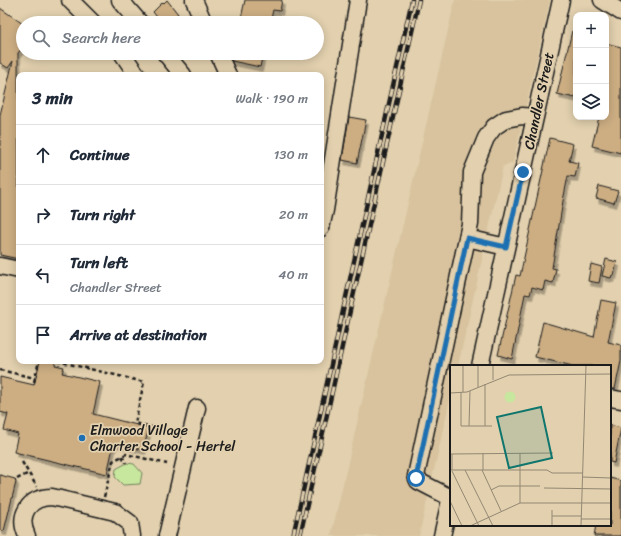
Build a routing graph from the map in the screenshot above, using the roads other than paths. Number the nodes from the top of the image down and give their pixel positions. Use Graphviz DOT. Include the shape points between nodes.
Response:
graph roads {
  1 [pos="70,0"];
  2 [pos="120,0"];
  3 [pos="194,0"];
  4 [pos="358,0"];
  5 [pos="561,0"];
  6 [pos="602,0"];
  7 [pos="621,12"];
  8 [pos="86,16"];
  9 [pos="134,16"];
  10 [pos="201,16"];
  11 [pos="127,60"];
  12 [pos="171,60"];
  13 [pos="221,60"];
  14 [pos="135,72"];
  15 [pos="181,72"];
  16 [pos="227,72"];
  17 [pos="535,117"];
  18 [pos="324,204"];
  19 [pos="467,238"];
  20 [pos="506,247"];
  21 [pos="0,266"];
  22 [pos="16,269"];
  23 [pos="480,365"];
  24 [pos="611,398"];
  25 [pos="621,400"];
  26 [pos="197,408"];
  27 [pos="450,497"];
  28 [pos="450,501"];
  29 [pos="27,536"];
  30 [pos="132,536"];
  31 [pos="167,536"];
  32 [pos="442,536"];
  1 -- 8 [label="street"];
  2 -- 9 [label="street"];
  3 -- 10 [label="street"];
  4 -- 18 [label="street"];
  5 -- 17 [label="street, Chandler Street"];
  6 -- 7 [label="street"];
  11 -- 14 [label="street"];
  12 -- 15 [label="street"];
  13 -- 16 [label="street"];
  17 -- 19 [label="street" via="506,119 494,127 486,138 472,172"];
  17 -- 20 [label="street, Chandler Street"];
  19 -- 20 [label="street"];
  19 -- 27 [label="street" via="416,476 418,481"];
  20 -- 23 [label="street, Chandler Street"];
  21 -- 22 [label="street"];
  24 -- 25 [label="street"];
  26 -- 31 [label="street"];
  28 -- 32 [label="street"];
  29 -- 30 [label="street" via="22,524 25,512 30,505 45,497 115,512 130,523"];
}
